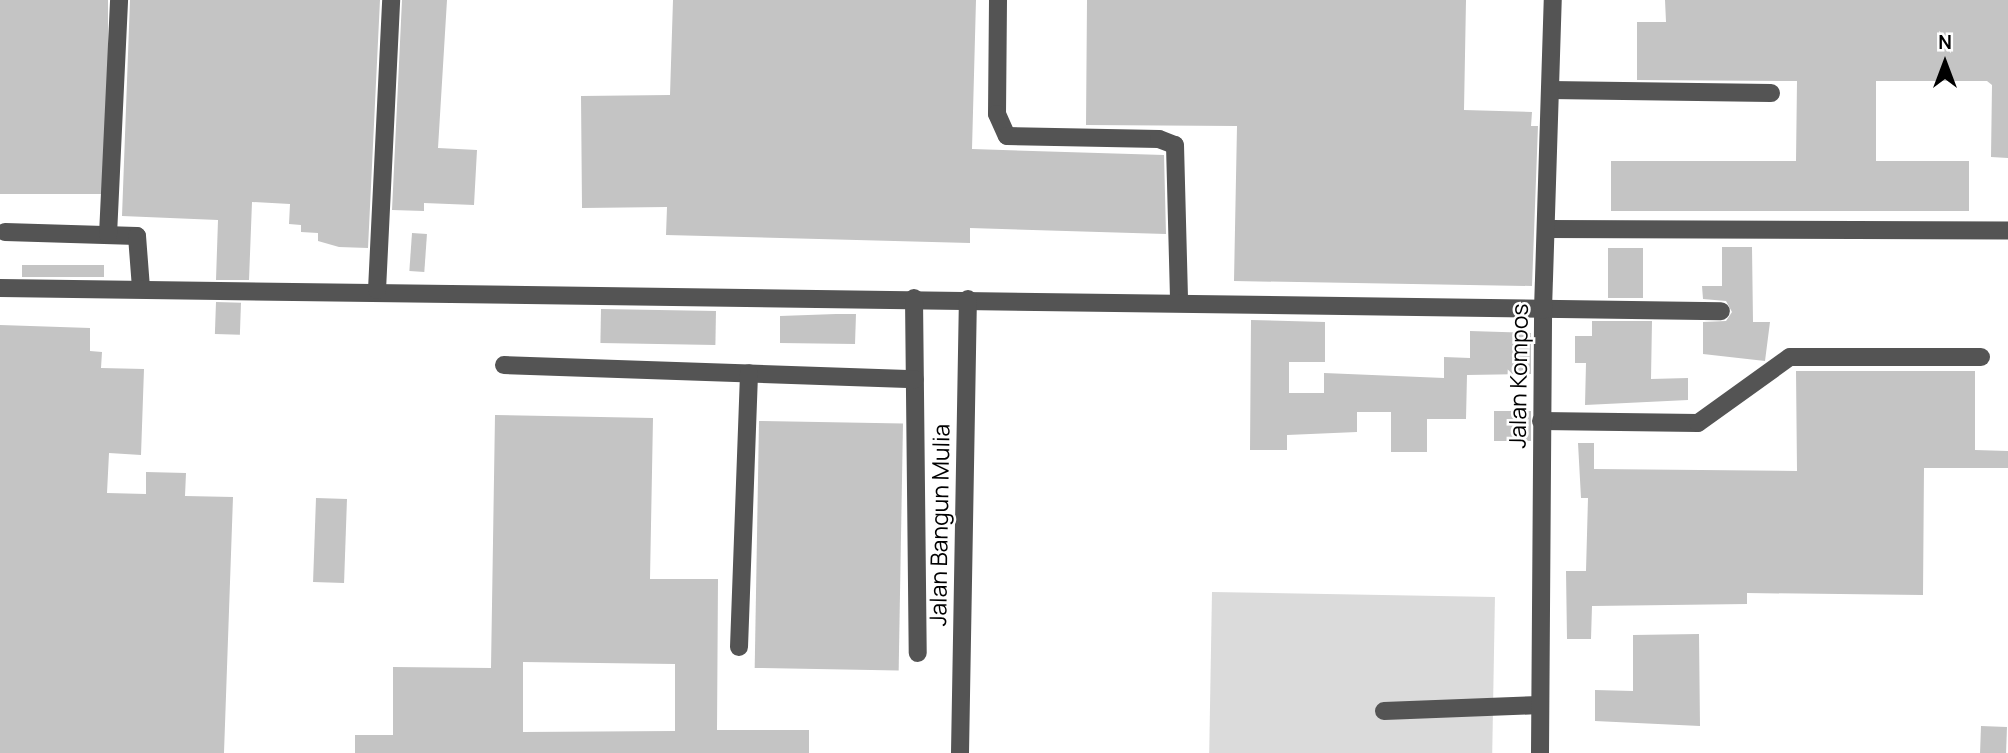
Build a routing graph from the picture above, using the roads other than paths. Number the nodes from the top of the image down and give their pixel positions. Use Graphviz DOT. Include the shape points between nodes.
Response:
graph roads {
  1 [pos="119,0"];
  2 [pos="391,0"];
  3 [pos="998,0"];
  4 [pos="1553,0"];
  5 [pos="1550,90"];
  6 [pos="1771,93"];
  7 [pos="1546,229"];
  8 [pos="2008,231"];
  9 [pos="5,232"];
  10 [pos="108,235"];
  11 [pos="0,288"];
  12 [pos="141,289"];
  13 [pos="377,290"];
  14 [pos="914,298"];
  15 [pos="968,299"];
  16 [pos="1179,303"];
  17 [pos="1543,310"];
  18 [pos="1720,311"];
  19 [pos="1982,357"];
  20 [pos="504,365"];
  21 [pos="749,373"];
  22 [pos="915,379"];
  23 [pos="1541,421"];
  24 [pos="739,647"];
  25 [pos="918,653"];
  26 [pos="1540,705"];
  27 [pos="1384,711"];
  28 [pos="960,753"];
  29 [pos="1540,753"];
  1 -- 10 [label="street"];
  2 -- 13 [label="street"];
  3 -- 16 [label="street" via="997,114 1007,136 1159,139 1175,145"];
  4 -- 5 [label="street, Jalan Kompos"];
  5 -- 6 [label="street"];
  5 -- 7 [label="street, Jalan Kompos"];
  7 -- 8 [label="street"];
  7 -- 17 [label="street, Jalan Kompos"];
  9 -- 10 [label="street"];
  10 -- 12 [label="street" via="137,236 142,243"];
  11 -- 12 [label="street"];
  12 -- 13 [label="street"];
  13 -- 14 [label="street"];
  14 -- 15 [label="street"];
  14 -- 22 [label="street"];
  15 -- 16 [label="street"];
  15 -- 28 [label="street, Jalan Bangun Mulia"];
  16 -- 17 [label="street"];
  17 -- 18 [label="street"];
  17 -- 23 [label="street, Jalan Kompos"];
  19 -- 23 [label="street" via="1790,357 1698,423"];
  20 -- 21 [label="street"];
  21 -- 22 [label="street"];
  21 -- 24 [label="street"];
  22 -- 25 [label="street"];
  23 -- 26 [label="street, Jalan Kompos"];
  26 -- 27 [label="street"];
  26 -- 29 [label="street, Jalan Kompos"];
}
